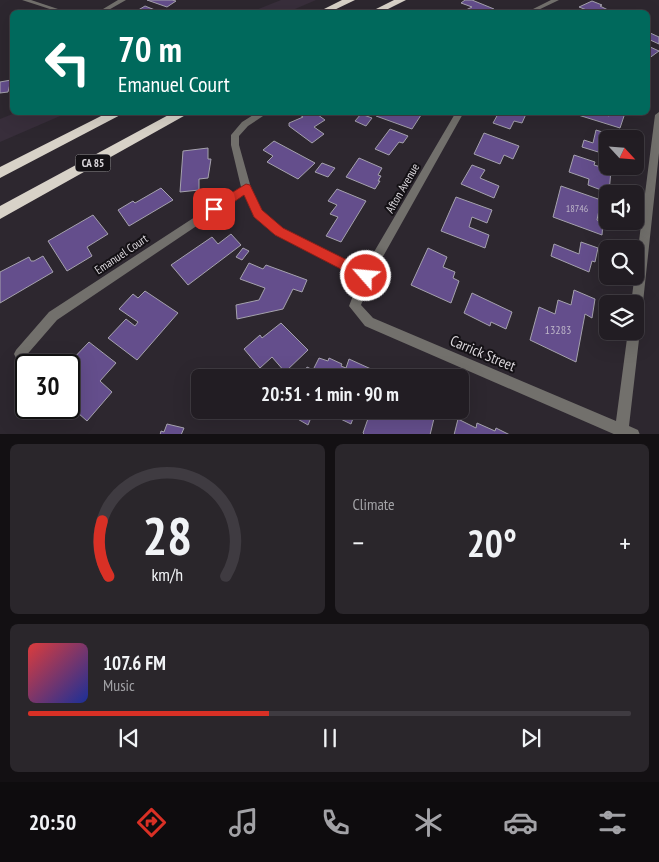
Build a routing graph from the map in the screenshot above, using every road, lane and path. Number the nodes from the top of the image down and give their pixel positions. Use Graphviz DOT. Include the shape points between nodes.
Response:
graph roads {
  1 [pos="25,0"];
  2 [pos="123,0"];
  3 [pos="350,0"];
  4 [pos="401,0"];
  5 [pos="556,0"];
  6 [pos="58,10"];
  7 [pos="105,10"];
  8 [pos="328,10"];
  9 [pos="379,10"];
  10 [pos="534,10"];
  11 [pos="114,115"];
  12 [pos="180,115"];
  13 [pos="261,115"];
  14 [pos="458,115"];
  15 [pos="659,115"];
  16 [pos="0,173"];
  17 [pos="656,183"];
  18 [pos="246,188"];
  19 [pos="0,213"];
  20 [pos="366,276"];
  21 [pos="639,295"];
  22 [pos="633,340"];
  23 [pos="20,354"];
  24 [pos="627,432"];
  1 -- 6 [label="street"];
  2 -- 7 [label="street"];
  3 -- 8 [label="highway"];
  4 -- 9 [label="highway"];
  5 -- 10 [label="street"];
  11 -- 16 [label="highway, CA 85"];
  12 -- 19 [label="highway, CA 85"];
  13 -- 18 [label="street" via="245,124 235,135"];
  14 -- 20 [label="street, Afton Avenue"];
  15 -- 17 [label="street"];
  17 -- 21 [label="street"];
  18 -- 20 [label="street" via="258,214 279,232"];
  18 -- 23 [label="street, Emanuel Court" via="53,316"];
  20 -- 24 [label="street, Carrick Street" via="355,306 369,322"];
  22 -- 24 [label="street"];
}
